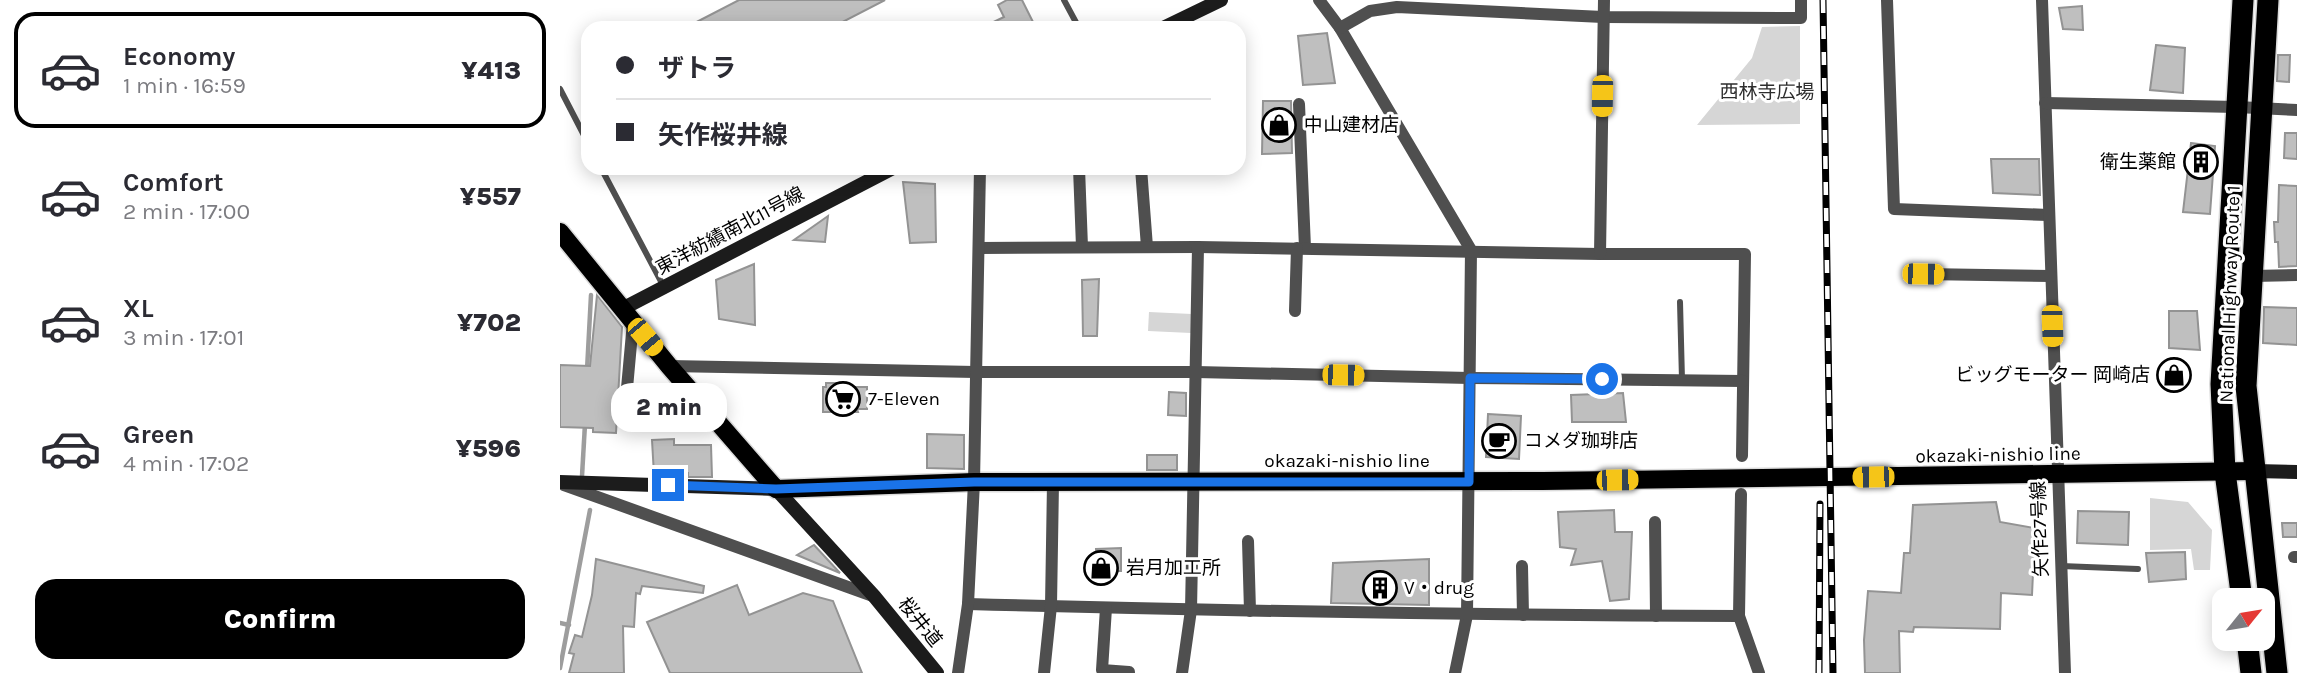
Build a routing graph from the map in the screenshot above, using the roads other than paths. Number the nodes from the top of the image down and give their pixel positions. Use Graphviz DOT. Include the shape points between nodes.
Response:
graph roads {
  1 [pos="1064,0"];
  2 [pos="1221,0"];
  3 [pos="1319,0"];
  4 [pos="1604,0"];
  5 [pos="1801,0"];
  6 [pos="1887,0"];
  7 [pos="2042,0"];
  8 [pos="2243,0"];
  9 [pos="2268,0"];
  10 [pos="1534,7"];
  11 [pos="1603,17"];
  12 [pos="1075,21"];
  13 [pos="1178,21"];
  14 [pos="1340,29"];
  15 [pos="560,89"];
  16 [pos="2045,103"];
  17 [pos="1299,104"];
  18 [pos="2237,107"];
  19 [pos="2261,108"];
  20 [pos="2297,110"];
  21 [pos="581,130"];
  22 [pos="605,175"];
  23 [pos="880,175"];
  24 [pos="980,175"];
  25 [pos="1079,175"];
  26 [pos="1142,175"];
  27 [pos="2048,215"];
  28 [pos="560,232"];
  29 [pos="1082,247"];
  30 [pos="1147,247"];
  31 [pos="1198,247"];
  32 [pos="979,248"];
  33 [pos="1301,248"];
  34 [pos="1471,250"];
  35 [pos="1600,254"];
  36 [pos="1923,274"];
  37 [pos="2297,275"];
  38 [pos="2051,276"];
  39 [pos="2253,276"];
  40 [pos="664,288"];
  41 [pos="1680,302"];
  42 [pos="1295,311"];
  43 [pos="627,316"];
  44 [pos="669,366"];
  45 [pos="975,372"];
  46 [pos="1196,372"];
  47 [pos="1470,378"];
  48 [pos="1682,380"];
  49 [pos="1743,381"];
  50 [pos="624,421"];
  51 [pos="1742,456"];
  52 [pos="2255,471"];
  53 [pos="2225,472"];
  54 [pos="2297,472"];
  55 [pos="2057,475"];
  56 [pos="974,482"];
  57 [pos="1469,482"];
  58 [pos="560,483"];
  59 [pos="1053,483"];
  60 [pos="1194,483"];
  61 [pos="776,489"];
  62 [pos="1741,494"];
  63 [pos="1655,522"];
  64 [pos="1248,541"];
  65 [pos="1522,566"];
  66 [pos="2061,566"];
  67 [pos="2137,569"];
  68 [pos="2240,588"];
  69 [pos="873,596"];
  70 [pos="968,604"];
  71 [pos="1051,606"];
  72 [pos="1106,608"];
  73 [pos="1191,610"];
  74 [pos="1250,611"];
  75 [pos="1467,615"];
  76 [pos="1523,615"];
  77 [pos="1656,615"];
  78 [pos="1739,616"];
  79 [pos="2248,651"];
  80 [pos="1129,672"];
  81 [pos="937,673"];
  82 [pos="958,673"];
  83 [pos="1044,673"];
  84 [pos="1182,673"];
  85 [pos="1455,673"];
  86 [pos="1759,673"];
  87 [pos="2065,673"];
  88 [pos="2251,673"];
  89 [pos="2277,673"];
  1 -- 12 [label="lane"];
  2 -- 13 [label="street"];
  3 -- 14 [label="street"];
  4 -- 11 [label="street"];
  5 -- 11 [label="street" via="1801,18"];
  6 -- 27 [label="street" via="1894,209"];
  7 -- 16 [label="street"];
  8 -- 18 [label="highway, National Highway Route 1"];
  9 -- 19 [label="highway, National Highway Route 1"];
  10 -- 11 [label="street"];
  10 -- 14 [label="street" via="1397,6 1370,11"];
  11 -- 35 [label="street"];
  14 -- 34 [label="street"];
  15 -- 21 [label="lane"];
  16 -- 18 [label="street"];
  16 -- 27 [label="street, 矢作27号線"];
  17 -- 33 [label="street"];
  18 -- 19 [label="street"];
  18 -- 53 [label="highway, National Highway Route 1" via="2221,384"];
  19 -- 20 [label="street"];
  19 -- 39 [label="highway, National Highway Route 1"];
  22 -- 40 [label="lane"];
  23 -- 40 [label="street, 東洋紡績南北11号線"];
  24 -- 32 [label="street"];
  25 -- 29 [label="street"];
  26 -- 30 [label="street"];
  27 -- 38 [label="street, 矢作27号線"];
  28 -- 43 [label="main road"];
  29 -- 30 [label="street"];
  29 -- 32 [label="street"];
  30 -- 31 [label="street"];
  31 -- 33 [label="street"];
  31 -- 46 [label="street"];
  32 -- 45 [label="street"];
  33 -- 34 [label="street"];
  33 -- 42 [label="street"];
  34 -- 35 [label="street"];
  34 -- 47 [label="street"];
  35 -- 49 [label="street" via="1745,254"];
  36 -- 38 [label="street"];
  37 -- 39 [label="street"];
  38 -- 55 [label="street, 矢作27号線"];
  39 -- 52 [label="highway, National Highway Route 1" via="2246,386"];
  40 -- 43 [label="street, 東洋紡績南北11号線"];
  41 -- 48 [label="lane"];
  43 -- 44 [label="main road"];
  43 -- 50 [label="street"];
  44 -- 45 [label="street"];
  44 -- 61 [label="main road"];
  45 -- 46 [label="street"];
  45 -- 56 [label="street"];
  46 -- 47 [label="street"];
  46 -- 60 [label="street"];
  47 -- 48 [label="street"];
  47 -- 57 [label="street"];
  48 -- 49 [label="street"];
  49 -- 51 [label="street"];
  52 -- 53 [label="main road, okazaki-nishio line"];
  52 -- 54 [label="street"];
  52 -- 89 [label="highway, National Highway Route 1"];
  53 -- 55 [label="main road, okazaki-nishio line"];
  53 -- 68 [label="highway, National Highway Route 1"];
  55 -- 57 [label="main road, okazaki-nishio line"];
  55 -- 66 [label="street, 矢作27号線"];
  56 -- 59 [label="main road, okazaki-nishio line"];
  56 -- 61 [label="main road, okazaki-nishio line"];
  56 -- 70 [label="street"];
  57 -- 60 [label="main road, okazaki-nishio line"];
  57 -- 75 [label="street"];
  58 -- 61 [label="street"];
  58 -- 69 [label="street"];
  59 -- 60 [label="main road, okazaki-nishio line"];
  59 -- 71 [label="street"];
  60 -- 73 [label="street"];
  61 -- 69 [label="street, 桜井道"];
  62 -- 78 [label="street"];
  63 -- 77 [label="street"];
  64 -- 74 [label="street"];
  65 -- 76 [label="street"];
  66 -- 67 [label="lane"];
  66 -- 87 [label="street, 矢作27号線"];
  69 -- 81 [label="street, 桜井道"];
  70 -- 71 [label="street"];
  70 -- 82 [label="street"];
  71 -- 72 [label="street"];
  71 -- 83 [label="street"];
  72 -- 73 [label="street"];
  72 -- 80 [label="street" via="1102,670"];
  73 -- 74 [label="street"];
  73 -- 84 [label="street"];
  74 -- 75 [label="street"];
  75 -- 76 [label="street"];
  75 -- 85 [label="street"];
  76 -- 77 [label="street"];
  77 -- 78 [label="street"];
  78 -- 86 [label="street"];
  79 -- 88 [label="highway"];
}
